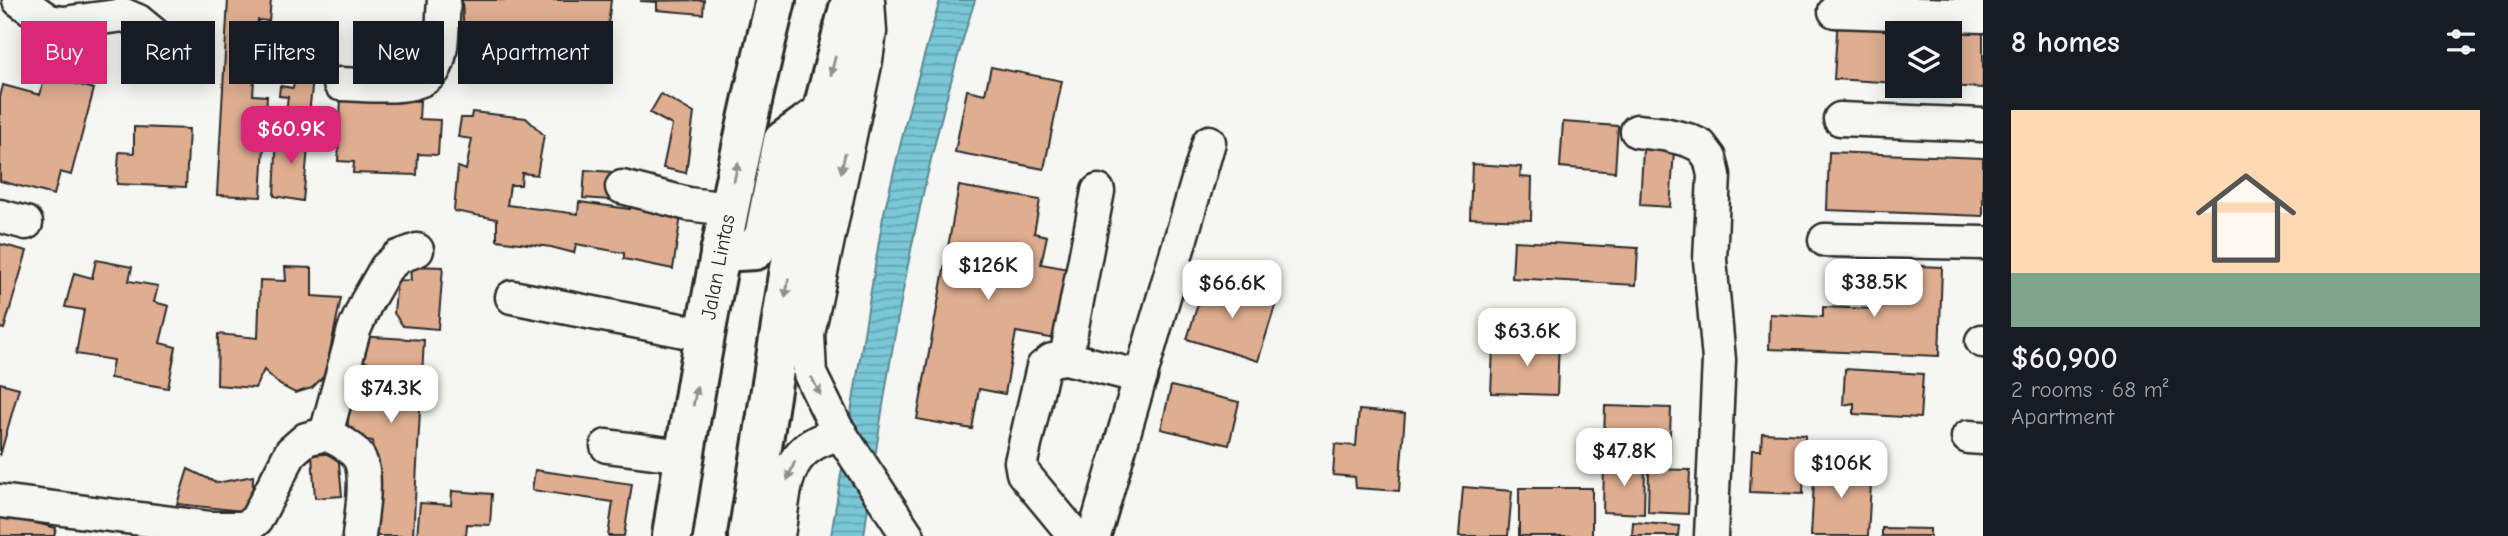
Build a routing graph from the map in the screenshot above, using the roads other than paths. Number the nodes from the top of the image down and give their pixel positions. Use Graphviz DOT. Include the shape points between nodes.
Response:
graph roads {
  1 [pos="19,0"];
  2 [pos="444,0"];
  3 [pos="776,0"];
  4 [pos="851,0"];
  5 [pos="868,0"];
  6 [pos="121,8"];
  7 [pos="1835,11"];
  8 [pos="1983,16"];
  9 [pos="138,21"];
  10 [pos="340,83"];
  11 [pos="822,113"];
  12 [pos="1840,120"];
  13 [pos="1983,125"];
  14 [pos="1637,131"];
  15 [pos="1209,142"];
  16 [pos="622,187"];
  17 [pos="1098,191"];
  18 [pos="728,209"];
  19 [pos="1825,240"];
  20 [pos="1983,243"];
  21 [pos="417,250"];
  22 [pos="720,252"];
  23 [pos="512,297"];
  24 [pos="705,335"];
  25 [pos="1066,358"];
  26 [pos="1141,377"];
  27 [pos="326,434"];
  28 [pos="841,434"];
  29 [pos="607,446"];
  30 [pos="684,456"];
  31 [pos="0,501"];
  32 [pos="899,530"];
  33 [pos="359,536"];
  34 [pos="671,536"];
  35 [pos="748,536"];
  36 [pos="778,536"];
  37 [pos="1075,536"];
  38 [pos="1094,536"];
  39 [pos="1711,536"];
  1 -- 6 [label="street" via="50,21 64,23"];
  2 -- 10 [label="street" via="435,69 424,80 404,85"];
  18 -- 3 [label="highway, Jalan Lintas, one-way"];
  4 -- 11 [label="highway, one-way"];
  5 -- 28 [label="street, one-way" via="866,60 808,334 810,374"];
  6 -- 9 [label="street"];
  7 -- 8 [label="street"];
  11 -- 22 [label="highway" via="783,141 764,236 755,250"];
  11 -- 35 [label="highway, one-way" via="794,243"];
  12 -- 13 [label="street"];
  14 -- 39 [label="street" via="1700,146 1710,158 1714,175 1710,260 1719,360"];
  15 -- 26 [label="street"];
  16 -- 18 [label="street"];
  17 -- 25 [label="street"];
  18 -- 22 [label="highway, Jalan Lintas"];
  19 -- 20 [label="street"];
  21 -- 27 [label="street" via="386,268 366,303 354,330"];
  22 -- 24 [label="highway, Jalan Lintas"];
  23 -- 24 [label="street"];
  30 -- 24 [label="highway, Jalan Lintas, one-way"];
  25 -- 26 [label="street"];
  25 -- 37 [label="street" via="1043,367 1021,462 1023,473"];
  26 -- 38 [label="street"];
  27 -- 31 [label="street" via="306,439 291,452 256,520 245,528 211,528"];
  27 -- 33 [label="street" via="359,457 364,474"];
  28 -- 32 [label="street"];
  28 -- 36 [label="street, one-way" via="812,443 799,454 788,477"];
  29 -- 30 [label="street"];
  30 -- 34 [label="highway, Jalan Lintas"];
}
